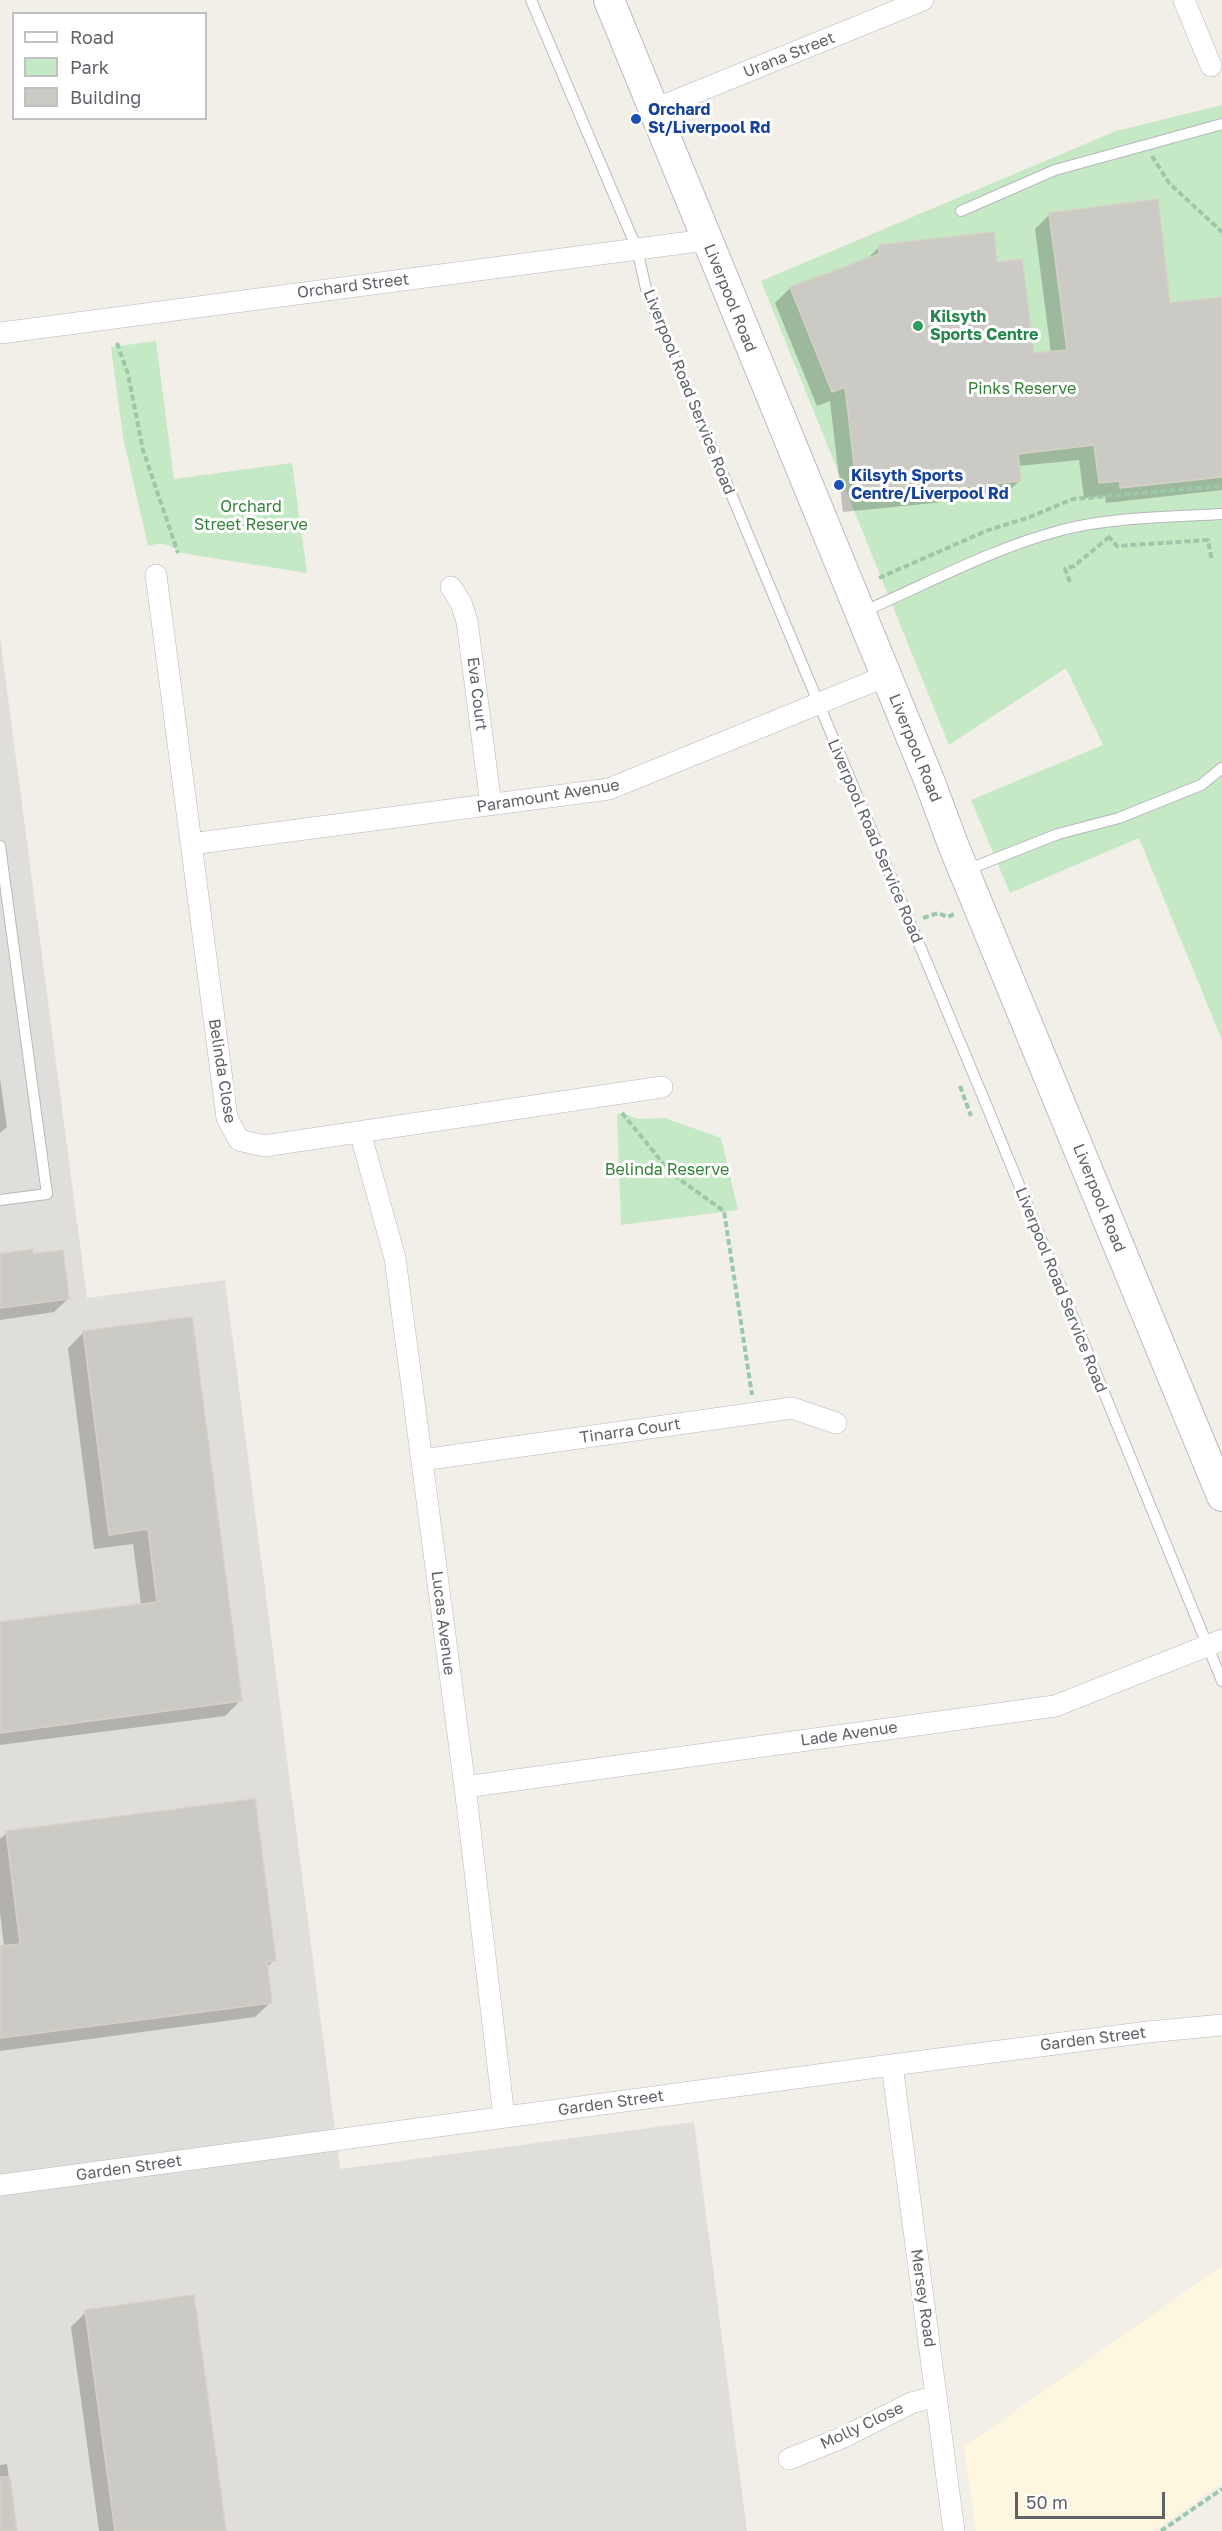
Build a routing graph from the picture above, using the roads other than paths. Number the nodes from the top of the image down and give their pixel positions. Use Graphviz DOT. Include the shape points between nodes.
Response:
graph roads {
  1 [pos="531,0"];
  2 [pos="609,0"];
  3 [pos="923,0"];
  4 [pos="1184,0"];
  5 [pos="1211,66"];
  6 [pos="655,109"];
  7 [pos="1222,124"];
  8 [pos="961,210"];
  9 [pos="706,240"];
  10 [pos="637,249"];
  11 [pos="0,333"];
  12 [pos="1222,513"];
  13 [pos="156,575"];
  14 [pos="451,587"];
  15 [pos="860,613"];
  16 [pos="886,676"];
  17 [pos="818,705"];
  18 [pos="1222,768"];
  19 [pos="491,805"];
  20 [pos="191,844"];
  21 [pos="0,846"];
  22 [pos="964,871"];
  23 [pos="662,1087"];
  24 [pos="360,1132"];
  25 [pos="0,1200"];
  26 [pos="836,1423"];
  27 [pos="422,1460"];
  28 [pos="1222,1496"];
  29 [pos="1215,1643"];
  30 [pos="1222,1681"];
  31 [pos="465,1787"];
  32 [pos="1222,2025"];
  33 [pos="892,2065"];
  34 [pos="504,2117"];
  35 [pos="0,2185"];
  36 [pos="936,2397"];
  37 [pos="789,2459"];
  38 [pos="954,2531"];
  1 -- 10 [label="lane, Liverpool Road Service Road"];
  2 -- 6 [label="main road, Liverpool Road"];
  3 -- 6 [label="street, Urana Street"];
  4 -- 5 [label="street"];
  6 -- 9 [label="main road, Liverpool Road"];
  7 -- 8 [label="lane" via="1055,170"];
  9 -- 10 [label="street, Orchard Street"];
  9 -- 15 [label="main road, Liverpool Road"];
  10 -- 11 [label="street, Orchard Street"];
  10 -- 17 [label="lane, Liverpool Road Service Road" via="646,289"];
  12 -- 15 [label="lane" via="1062,530 1023,542"];
  13 -- 20 [label="street, Belinda Close"];
  14 -- 19 [label="street, Eva Court" via="467,621"];
  15 -- 16 [label="main road, Liverpool Road"];
  16 -- 17 [label="street, Paramount Avenue"];
  16 -- 22 [label="main road, Liverpool Road"];
  17 -- 19 [label="street, Paramount Avenue" via="619,786"];
  17 -- 29 [label="lane, Liverpool Road Service Road"];
  18 -- 22 [label="lane" via="1201,785 1119,818 1058,834"];
  19 -- 20 [label="street, Paramount Avenue"];
  20 -- 24 [label="street, Belinda Close" via="231,1130 239,1140 264,1146"];
  21 -- 25 [label="lane" via="46,1194"];
  22 -- 28 [label="main road, Liverpool Road"];
  23 -- 24 [label="street, Belinda Close"];
  24 -- 27 [label="street, Lucas Avenue" via="395,1258"];
  26 -- 27 [label="street, Tinarra Court" via="792,1408"];
  27 -- 31 [label="street, Lucas Avenue"];
  29 -- 30 [label="lane, Liverpool Road Service Road"];
  29 -- 31 [label="street, Lade Avenue" via="1056,1706"];
  31 -- 34 [label="street, Lucas Avenue"];
  32 -- 33 [label="street, Garden Street"];
  33 -- 34 [label="street, Garden Street"];
  33 -- 36 [label="street, Mersey Road"];
  34 -- 35 [label="street, Garden Street"];
  36 -- 37 [label="street, Molly Close" via="911,2403"];
  36 -- 38 [label="street, Mersey Road"];
}
